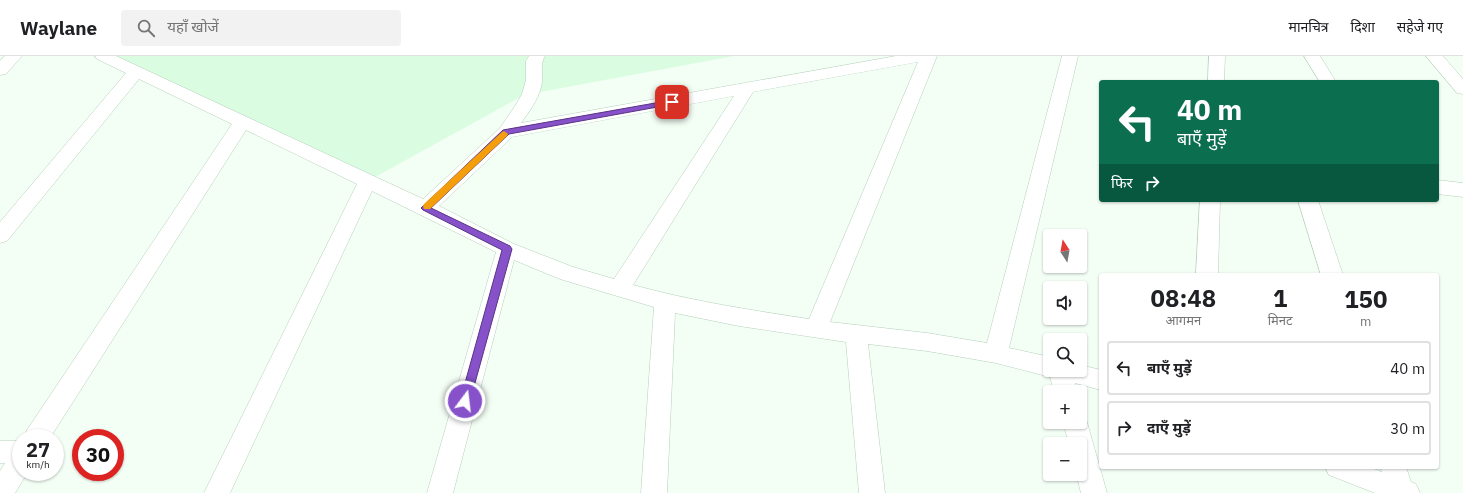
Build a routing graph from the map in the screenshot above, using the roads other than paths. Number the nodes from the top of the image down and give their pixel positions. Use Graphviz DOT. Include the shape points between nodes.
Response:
graph roads {
  1 [pos="14,56"];
  2 [pos="103,56"];
  3 [pos="537,56"];
  4 [pos="924,56"];
  5 [pos="929,56"];
  6 [pos="1070,56"];
  7 [pos="1217,56"];
  8 [pos="1312,56"];
  9 [pos="1434,56"];
  10 [pos="0,70"];
  11 [pos="136,72"];
  12 [pos="1216,80"];
  13 [pos="1327,80"];
  14 [pos="1460,83"];
  15 [pos="747,89"];
  16 [pos="242,122"];
  17 [pos="506,132"];
  18 [pos="367,182"];
  19 [pos="1439,187"];
  20 [pos="1463,190"];
  21 [pos="1210,202"];
  22 [pos="1309,202"];
  23 [pos="426,208"];
  24 [pos="0,236"];
  25 [pos="507,249"];
  26 [pos="1207,273"];
  27 [pos="1331,273"];
  28 [pos="619,289"];
  29 [pos="665,302"];
  30 [pos="816,329"];
  31 [pos="856,334"];
  32 [pos="996,354"];
  33 [pos="1043,364"];
  34 [pos="1087,376"];
  35 [pos="1099,379"];
  36 [pos="42,429"];
  37 [pos="1077,429"];
  38 [pos="0,452"];
  39 [pos="12,452"];
  40 [pos="1343,469"];
  41 [pos="1394,469"];
  42 [pos="12,474"];
  43 [pos="1404,492"];
  44 [pos="0,493"];
  45 [pos="217,493"];
  46 [pos="440,493"];
  47 [pos="654,493"];
  48 [pos="872,493"];
  49 [pos="1094,493"];
  1 -- 10 [label="street"];
  2 -- 11 [label="street"];
  3 -- 17 [label="street" via="534,61 534,80 529,98"];
  4 -- 15 [label="street"];
  5 -- 30 [label="street"];
  6 -- 32 [label="street"];
  7 -- 12 [label="street"];
  8 -- 13 [label="street"];
  9 -- 14 [label="street"];
  11 -- 16 [label="street"];
  11 -- 24 [label="street"];
  15 -- 17 [label="street"];
  15 -- 28 [label="street"];
  16 -- 18 [label="street"];
  16 -- 36 [label="street"];
  17 -- 23 [label="street"];
  18 -- 23 [label="street"];
  18 -- 45 [label="street"];
  19 -- 20 [label="street"];
  21 -- 26 [label="street"];
  22 -- 27 [label="street"];
  23 -- 25 [label="street"];
  25 -- 28 [label="street" via="567,273"];
  25 -- 46 [label="street"];
  28 -- 29 [label="street"];
  29 -- 30 [label="street"];
  29 -- 47 [label="street"];
  30 -- 31 [label="street"];
  31 -- 32 [label="street" via="927,342"];
  31 -- 48 [label="street"];
  32 -- 33 [label="street"];
  34 -- 35 [label="street"];
  37 -- 49 [label="street"];
  38 -- 39 [label="street"];
  40 -- 43 [label="street"];
  41 -- 43 [label="street"];
  42 -- 44 [label="street"];
}
